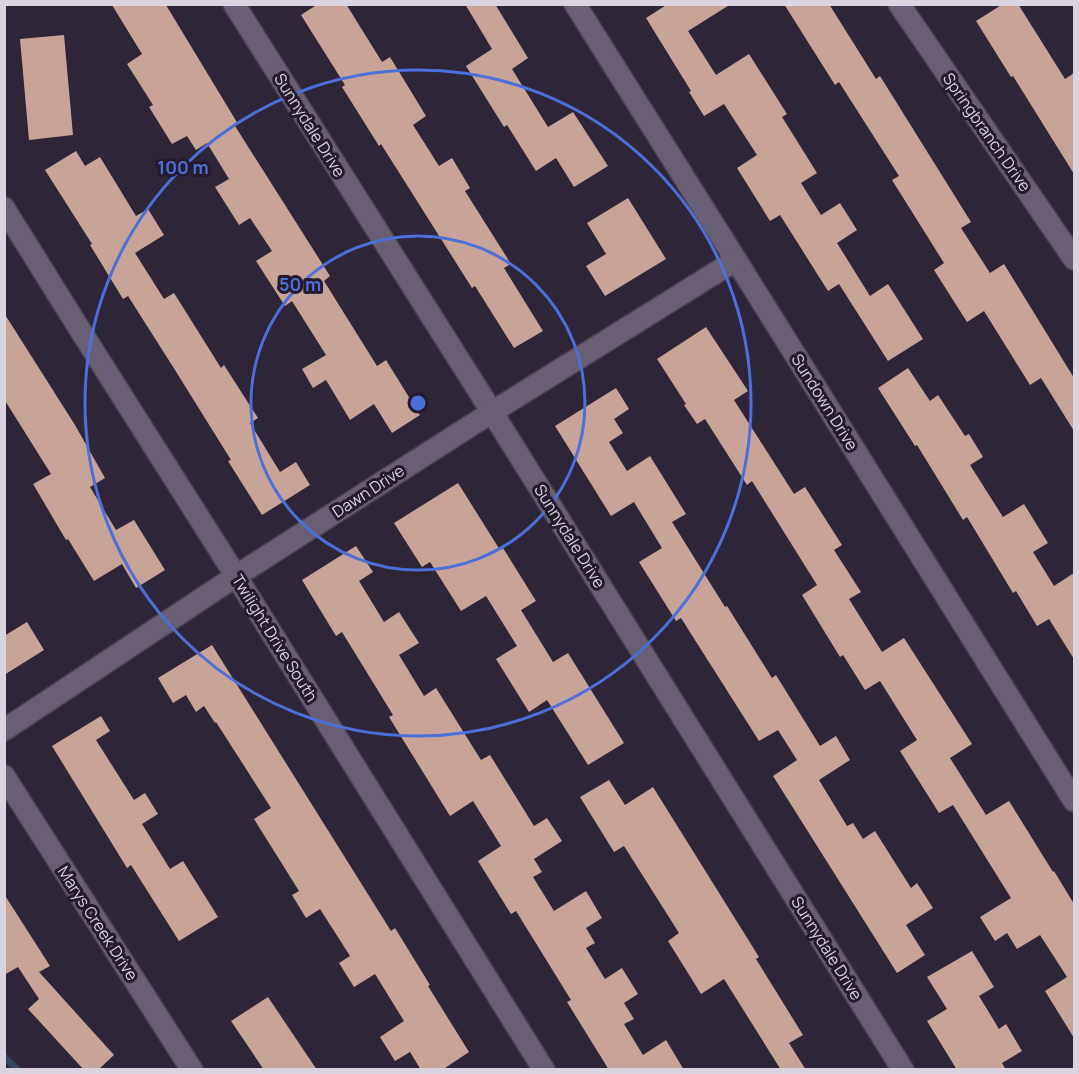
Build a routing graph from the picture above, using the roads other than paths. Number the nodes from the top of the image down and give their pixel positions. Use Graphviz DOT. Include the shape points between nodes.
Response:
graph roads {
  1 [pos="234,4"];
  2 [pos="575,4"];
  3 [pos="899,4"];
  4 [pos="4,207"];
  5 [pos="1074,259"];
  6 [pos="736,260"];
  7 [pos="492,412"];
  8 [pos="236,576"];
  9 [pos="4,730"];
  10 [pos="4,776"];
  11 [pos="1074,801"];
  12 [pos="192,1070"];
  13 [pos="544,1070"];
  14 [pos="903,1070"];
  1 -- 7 [label="street, Sunnydale Drive"];
  2 -- 6 [label="street, Sundown Drive"];
  3 -- 5 [label="street, Springbranch Drive"];
  4 -- 8 [label="street, Twilight Drive South"];
  6 -- 7 [label="street, Dawn Drive"];
  6 -- 11 [label="street, Sundown Drive"];
  7 -- 8 [label="street, Dawn Drive"];
  7 -- 14 [label="street, Sunnydale Drive"];
  8 -- 9 [label="street, Dawn Drive"];
  8 -- 13 [label="street, Twilight Drive South"];
  10 -- 12 [label="street, Marys Creek Drive"];
}
